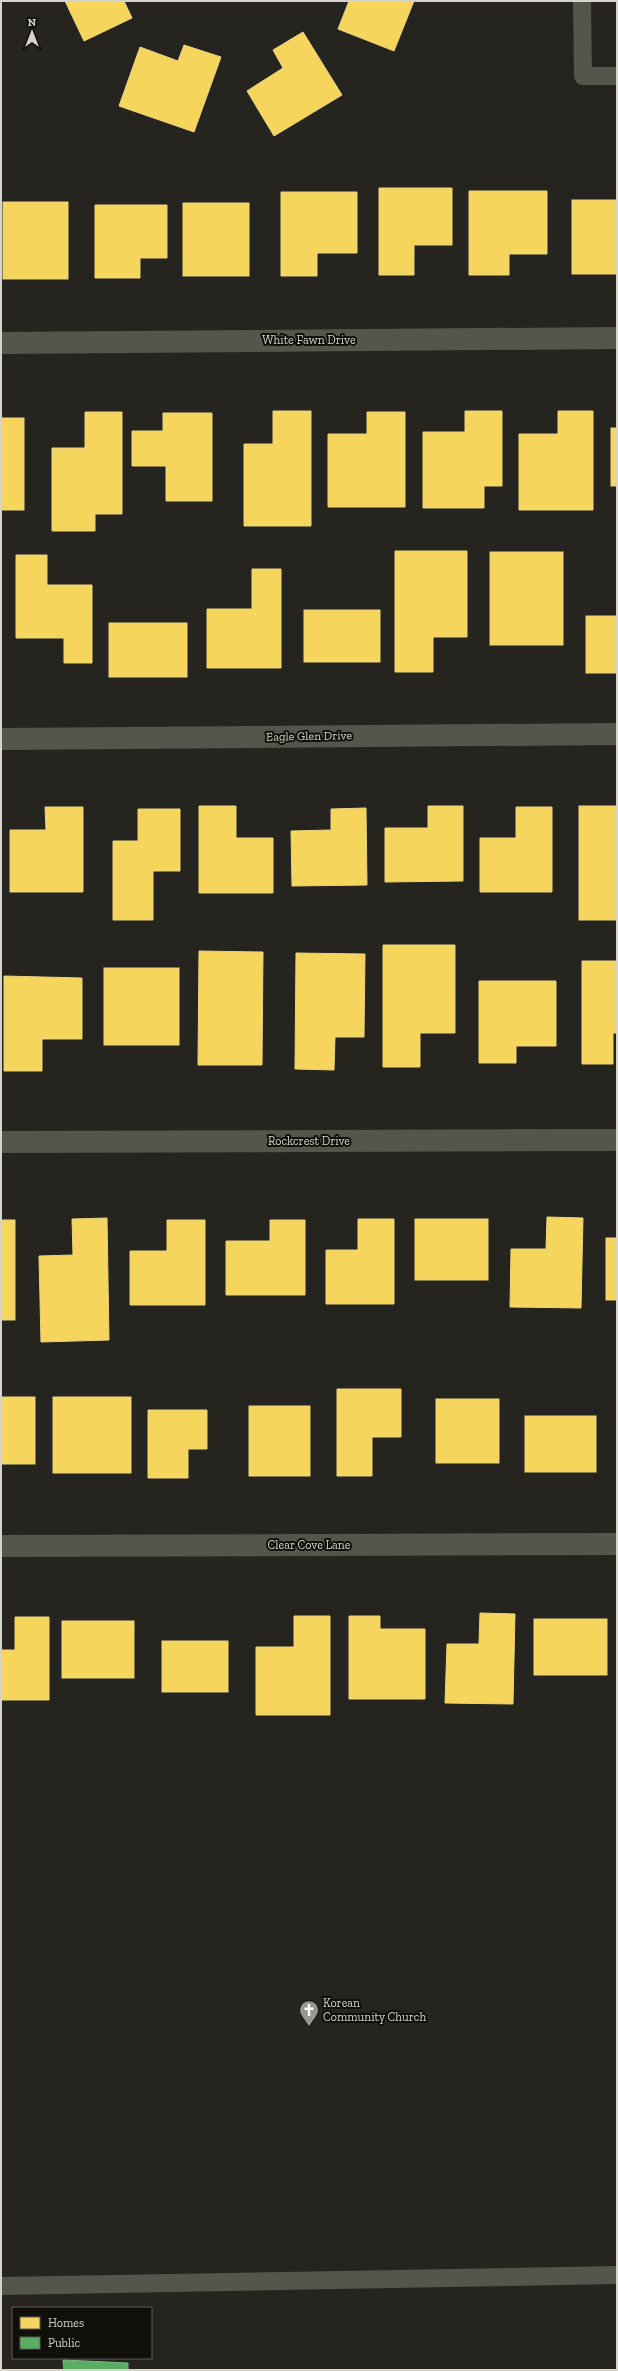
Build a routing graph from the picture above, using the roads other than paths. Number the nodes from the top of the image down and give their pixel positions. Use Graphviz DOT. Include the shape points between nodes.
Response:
graph roads {
  1 [pos="582,1"];
  2 [pos="617,76"];
  3 [pos="617,338"];
  4 [pos="1,343"];
  5 [pos="617,734"];
  6 [pos="1,739"];
  7 [pos="617,1140"];
  8 [pos="1,1142"];
  9 [pos="617,1544"];
  10 [pos="1,1546"];
  11 [pos="617,2275"];
  12 [pos="1,2286"];
  1 -- 2 [label="lane" via="583,76"];
  3 -- 4 [label="street, White Fawn Drive"];
  5 -- 6 [label="street, Eagle Glen Drive"];
  7 -- 8 [label="street, Rockcrest Drive"];
  9 -- 10 [label="street, Clear Cove Lane"];
  11 -- 12 [label="lane"];
}
